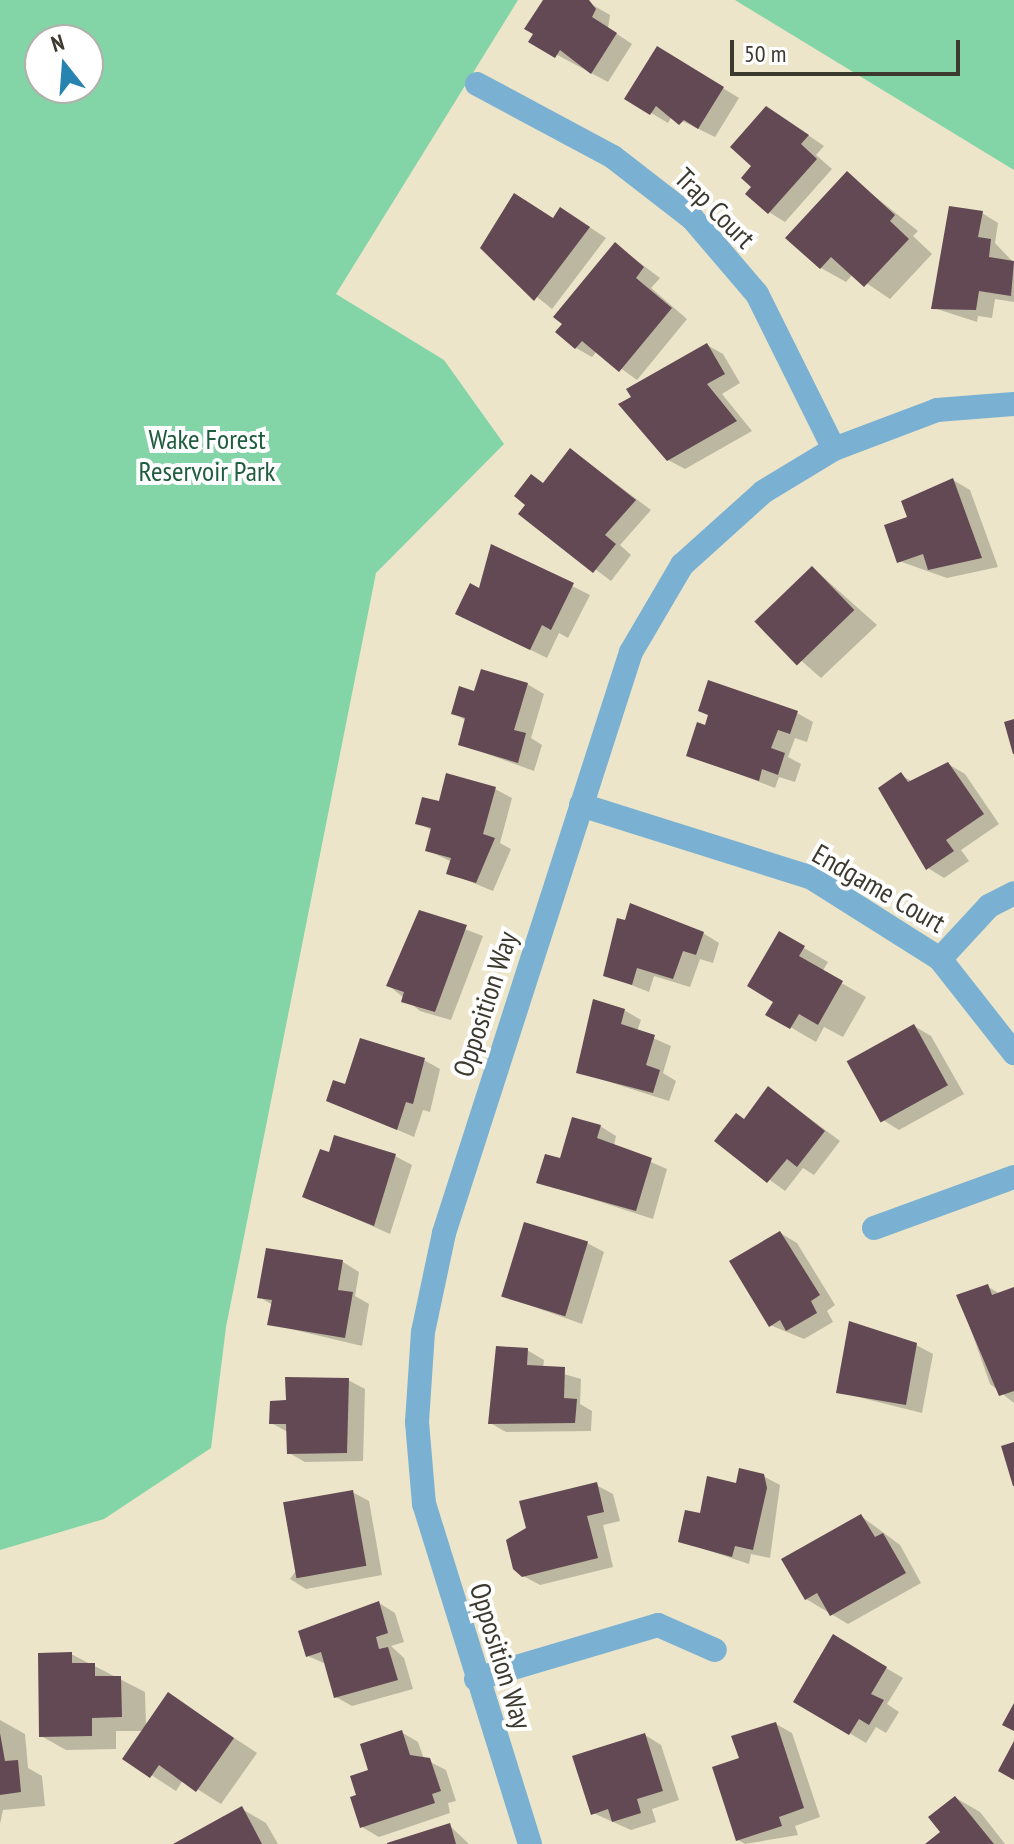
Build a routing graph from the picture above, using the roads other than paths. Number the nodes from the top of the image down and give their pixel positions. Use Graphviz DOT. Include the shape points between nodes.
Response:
graph roads {
  1 [pos="477,84"];
  2 [pos="1014,404"];
  3 [pos="834,449"];
  4 [pos="581,805"];
  5 [pos="1014,893"];
  6 [pos="940,959"];
  7 [pos="1014,1053"];
  8 [pos="1014,1177"];
  9 [pos="874,1228"];
  10 [pos="715,1650"];
  11 [pos="476,1679"];
  12 [pos="530,1844"];
  1 -- 3 [label="street, Trap Court" via="613,157 692,218 757,294"];
  2 -- 3 [label="street, Opposition Way" via="937,410"];
  3 -- 4 [label="street, Opposition Way" via="763,492 682,565 631,652"];
  4 -- 6 [label="street, Endgame Court" via="812,878"];
  4 -- 11 [label="street, Opposition Way" via="444,1233 423,1332 417,1422 424,1504"];
  5 -- 6 [label="street" via="989,906"];
  6 -- 7 [label="street, Endgame Court"];
  8 -- 9 [label="street"];
  10 -- 11 [label="street" via="658,1625"];
  11 -- 12 [label="street, Opposition Way"];
}
